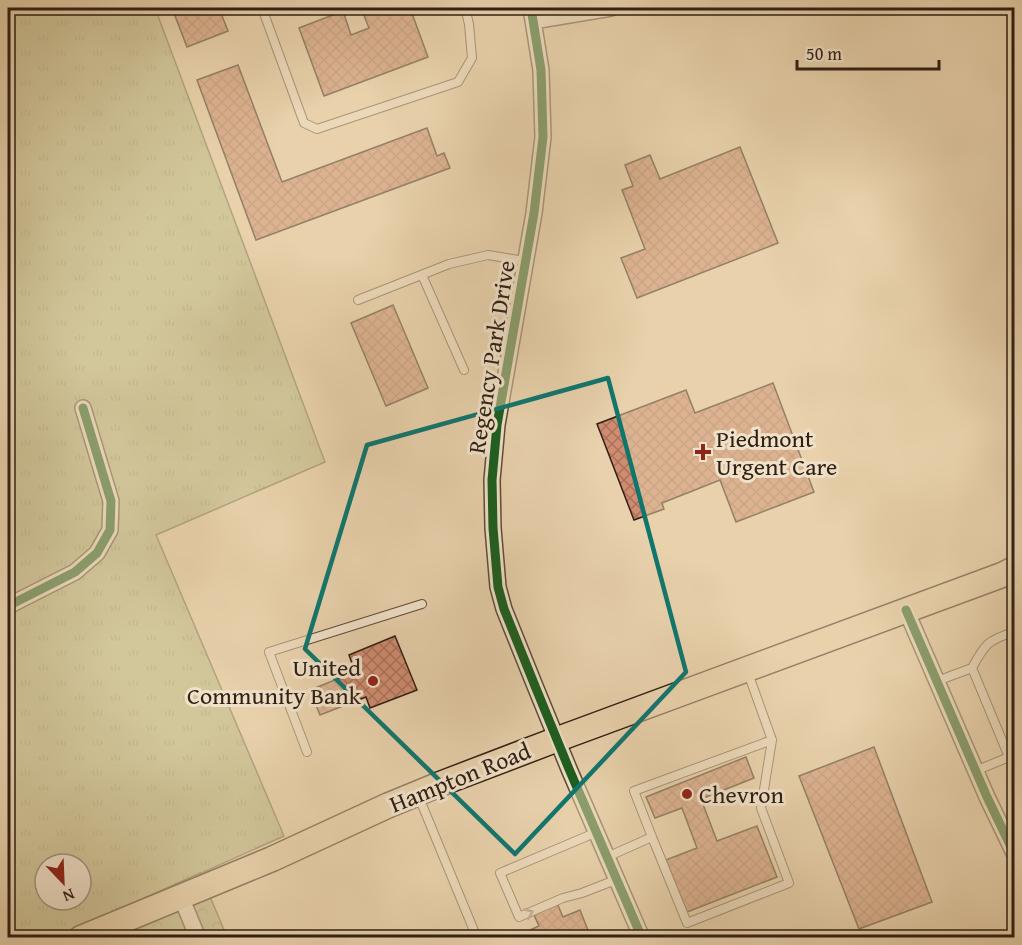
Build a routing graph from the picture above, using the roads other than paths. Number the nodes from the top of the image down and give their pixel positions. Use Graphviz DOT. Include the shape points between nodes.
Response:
graph roads {
  1 [pos="262,8"];
  2 [pos="465,8"];
  3 [pos="611,8"];
  4 [pos="532,14"];
  5 [pos="525,261"];
  6 [pos="422,275"];
  7 [pos="358,300"];
  8 [pos="464,370"];
  9 [pos="83,408"];
  10 [pos="1014,569"];
  11 [pos="422,604"];
  12 [pos="8,606"];
  13 [pos="906,610"];
  14 [pos="1014,632"];
  15 [pos="747,668"];
  16 [pos="972,668"];
  17 [pos="936,681"];
  18 [pos="558,739"];
  19 [pos="771,740"];
  20 [pos="307,752"];
  21 [pos="1012,756"];
  22 [pos="1014,766"];
  23 [pos="975,771"];
  24 [pos="418,794"];
  25 [pos="1009,829"];
  26 [pos="597,832"];
  27 [pos="652,837"];
  28 [pos="1014,853"];
  29 [pos="607,856"];
  30 [pos="618,879"];
  31 [pos="181,897"];
  32 [pos="81,938"];
  33 [pos="198,938"];
  34 [pos="477,938"];
  35 [pos="642,938"];
  1 -- 2 [label="lane" via="304,123 317,129 458,82 472,58"];
  3 -- 4 [label="street"];
  4 -- 5 [label="street, Regency Park Drive" via="542,70 543,137"];
  5 -- 6 [label="lane" via="488,255"];
  5 -- 18 [label="street, Regency Park Drive" via="497,425 492,480 498,587"];
  6 -- 7 [label="lane"];
  6 -- 8 [label="lane"];
  9 -- 12 [label="street" via="111,501 110,530 97,553 75,572"];
  10 -- 13 [label="main road, Hampton Road"];
  11 -- 20 [label="lane" via="269,652"];
  13 -- 15 [label="main road, Hampton Road"];
  13 -- 17 [label="street"];
  14 -- 16 [label="lane" via="994,639 981,651"];
  15 -- 18 [label="main road, Hampton Road"];
  15 -- 19 [label="lane"];
  16 -- 17 [label="lane"];
  16 -- 21 [label="lane"];
  17 -- 23 [label="street"];
  18 -- 24 [label="main road, Hampton Road"];
  18 -- 26 [label="street, Regency Park Drive"];
  19 -- 27 [label="lane" via="634,791"];
  19 -- 27 [label="lane" via="761,808 789,883 687,923"];
  21 -- 22 [label="lane"];
  21 -- 23 [label="lane"];
  23 -- 25 [label="street"];
  24 -- 31 [label="main road, Hampton Road"];
  24 -- 34 [label="lane"];
  25 -- 28 [label="street"];
  26 -- 29 [label="street, Regency Park Drive"];
  26 -- 30 [label="lane, one-way" via="500,873 519,917"];
  27 -- 29 [label="lane"];
  29 -- 30 [label="street, Regency Park Drive"];
  30 -- 35 [label="street, Regency Park Drive"];
  31 -- 32 [label="main road, Hampton Road"];
  31 -- 33 [label="street"];
}
